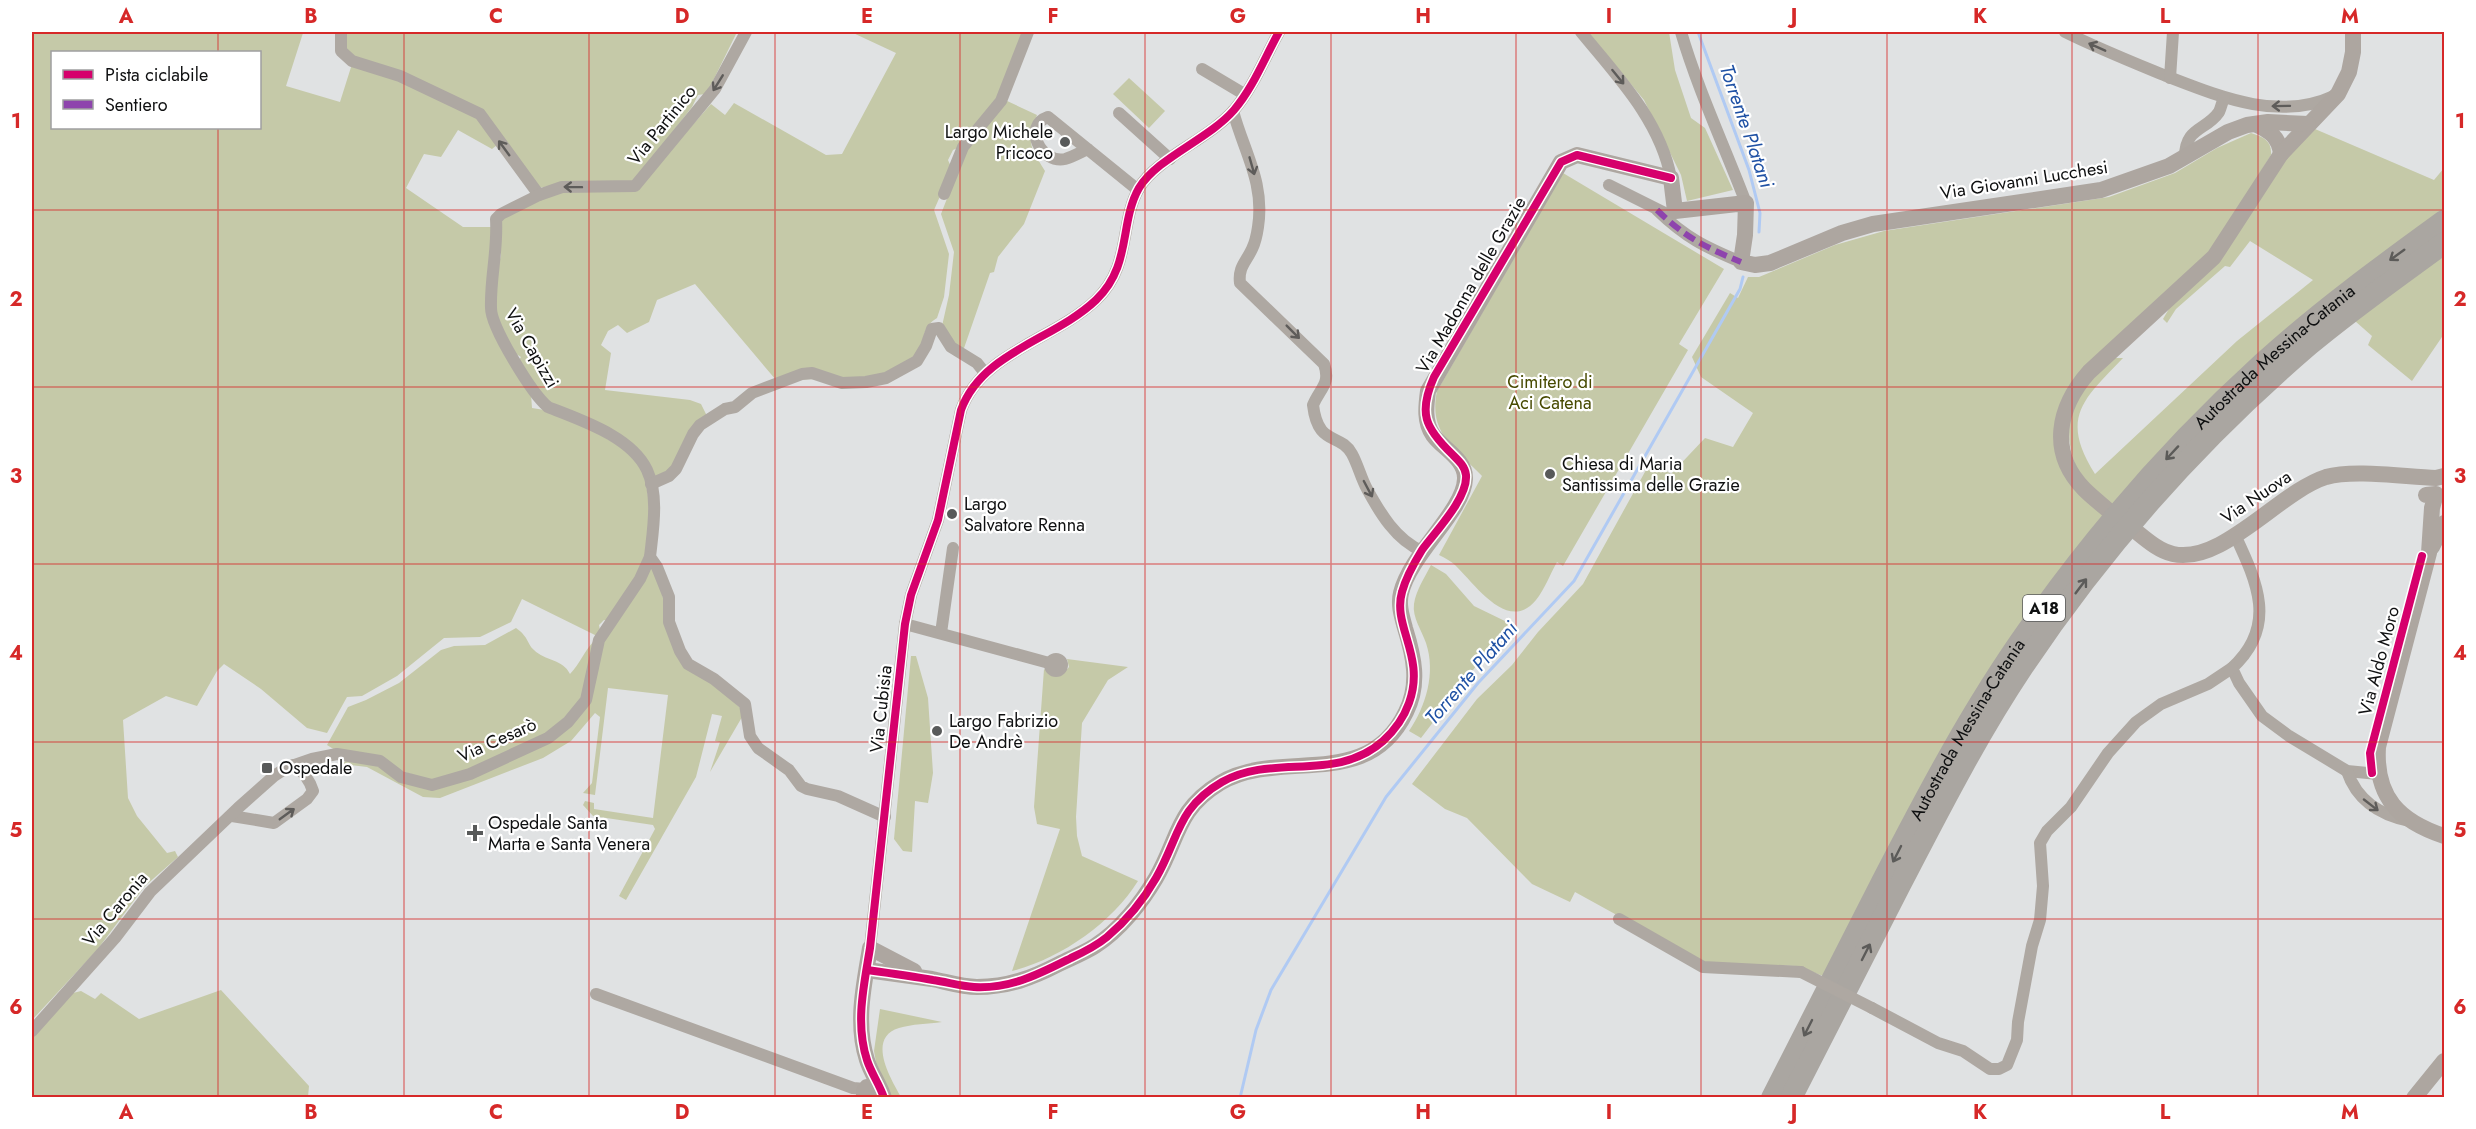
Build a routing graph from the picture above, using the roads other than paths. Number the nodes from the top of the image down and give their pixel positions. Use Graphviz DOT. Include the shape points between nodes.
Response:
graph roads {
  1 [pos="341,32"];
  2 [pos="746,32"];
  3 [pos="1028,32"];
  4 [pos="1279,32"];
  5 [pos="1581,32"];
  6 [pos="1681,32"];
  7 [pos="2065,32"];
  8 [pos="2173,32"];
  9 [pos="2353,32"];
  10 [pos="1202,69"];
  11 [pos="2170,78"];
  12 [pos="1244,94"];
  13 [pos="2224,98"];
  14 [pos="2326,101"];
  15 [pos="1233,111"];
  16 [pos="1119,113"];
  17 [pos="2255,124"];
  18 [pos="2308,124"];
  19 [pos="1088,149"];
  20 [pos="2281,154"];
  21 [pos="2185,157"];
  22 [pos="1170,159"];
  23 [pos="1671,178"];
  24 [pos="1609,185"];
  25 [pos="1138,190"];
  26 [pos="944,194"];
  27 [pos="539,195"];
  28 [pos="1746,203"];
  29 [pos="1657,210"];
  30 [pos="1675,211"];
  31 [pos="2445,221"];
  32 [pos="2445,243"];
  33 [pos="1741,262"];
  34 [pos="985,373"];
  35 [pos="2404,477"];
  36 [pos="2445,478"];
  37 [pos="651,484"];
  38 [pos="2434,500"];
  39 [pos="2109,511"];
  40 [pos="2445,524"];
  41 [pos="2138,533"];
  42 [pos="2235,535"];
  43 [pos="952,548"];
  44 [pos="1422,551"];
  45 [pos="2429,553"];
  46 [pos="650,556"];
  47 [pos="905,624"];
  48 [pos="941,633"];
  49 [pos="1049,663"];
  50 [pos="2232,669"];
  51 [pos="293,765"];
  52 [pos="2347,771"];
  53 [pos="2378,774"];
  54 [pos="232,816"];
  55 [pos="885,817"];
  56 [pos="2410,821"];
  57 [pos="2445,836"];
  58 [pos="1619,919"];
  59 [pos="870,948"];
  60 [pos="867,970"];
  61 [pos="934,980"];
  62 [pos="596,994"];
  63 [pos="32,1031"];
  64 [pos="2445,1061"];
  65 [pos="871,1093"];
  66 [pos="1772,1098"];
  67 [pos="1791,1098"];
  68 [pos="2414,1098"];
  27 -- 1 [label="street, one-way" via="480,114 400,76 344,57"];
  2 -- 27 [label="street, Via Partinico, one-way" via="715,88 635,186 562,187"];
  3 -- 26 [label="street" via="1001,101 963,147"];
  4 -- 12 [label="street"];
  5 -- 23 [label="street, one-way" via="1644,110 1668,160"];
  6 -- 28 [label="street" via="1705,104"];
  11 -- 7 [label="street, one-way"];
  8 -- 11 [label="street"];
  9 -- 14 [label="street" via="2349,72"];
  10 -- 12 [label="street"];
  11 -- 13 [label="street"];
  12 -- 15 [label="street"];
  14 -- 13 [label="street, one-way" via="2261,106"];
  13 -- 21 [label="street" via="2218,113 2189,137"];
  14 -- 18 [label="street"];
  15 -- 22 [label="street"];
  15 -- 44 [label="street, one-way" via="1260,195 1258,227 1253,249 1239,273 1240,283 1324,364 1326,383 1314,405 1317,424 1322,433 1352,453 1385,518 1404,540"];
  16 -- 22 [label="street"];
  17 -- 18 [label="street, Via Giovanni Lucchesi"];
  17 -- 20 [label="street" via="2276,137"];
  17 -- 21 [label="street, Via Giovanni Lucchesi" via="2229,132"];
  18 -- 20 [label="street"];
  19 -- 25 [label="street"];
  20 -- 39 [label="street" via="2214,257 2090,372 2069,399 2062,421 2063,452 2070,471 2084,489"];
  21 -- 33 [label="street, Via Giovanni Lucchesi" via="2101,190 1874,224 1770,263"];
  22 -- 25 [label="street" via="1148,176"];
  23 -- 30 [label="street"];
  23 -- 44 [label="street, Via Madonna delle Grazie" via="1577,155 1555,169 1428,391 1425,406 1433,436 1463,467 1466,476 1461,495"];
  24 -- 29 [label="street"];
  25 -- 34 [label="street, Via Cubisia" via="1119,264 1101,295 1086,309"];
  27 -- 37 [label="street, Via Capizzi" via="496,219 490,310 495,324 540,400 612,435 636,455"];
  28 -- 30 [label="street"];
  28 -- 33 [label="street"];
  29 -- 30 [label="street"];
  29 -- 33 [label="street" via="1678,231"];
  31 -- 66 [label="highway, Autostrada Messina-Catania / A18, one-way" via="2356,286 2264,362 2164,461 2076,564 2016,648 1946,760"];
  67 -- 32 [label="highway, Autostrada Messina-Catania / A18, one-way" via="1961,768 2022,668 2089,575 2166,483 2275,375 2348,314"];
  34 -- 37 [label="street" via="977,363 951,347 939,328 932,329 916,361 886,378 842,383 812,373 802,374 752,393 735,407 724,409 700,425 676,469"];
  34 -- 47 [label="street, Via Cubisia" via="966,395 961,410 938,520 911,595"];
  35 -- 36 [label="street, Via Nuova"];
  35 -- 38 [label="street"];
  35 -- 42 [label="street, Via Nuova" via="2326,477 2300,490"];
  36 -- 38 [label="street"];
  37 -- 46 [label="street, Via Capizzi" via="654,518"];
  38 -- 45 [label="street"];
  40 -- 45 [label="street"];
  41 -- 42 [label="street, Via Nuova" via="2158,548 2192,555 2206,552"];
  42 -- 50 [label="street" via="2260,596 2259,621 2253,638"];
  43 -- 48 [label="street"];
  44 -- 61 [label="street, Via Madonna delle Grazie" via="1401,593 1400,607 1414,661 1413,690 1405,714 1379,744 1348,762 1250,770 1207,792 1184,816 1156,878 1141,900 1095,946 1014,984 975,987"];
  45 -- 53 [label="street, Via Aldo Moro" via="2378,747"];
  46 -- 51 [label="street, Via Cesarò" via="640,579 599,640 586,700 548,738 470,774 432,785 401,777 380,761 337,754"];
  46 -- 55 [label="street" via="669,597 669,622 680,651 688,664 745,704 750,736 758,748 789,770 801,786 837,796"];
  47 -- 48 [label="street"];
  47 -- 55 [label="street, Via Cubisia"];
  48 -- 49 [label="street"];
  50 -- 52 [label="street" via="2262,716"];
  50 -- 58 [label="street, bridge" via="2161,704 2136,722 2040,843 2040,920 2017,1040 2007,1065 1999,1069 1990,1069 1963,1051 1938,1043 1801,972 1702,967"];
  51 -- 54 [label="street, Via Cesarò" via="274,776"];
  54 -- 51 [label="street, one-way" via="274,823 307,799 312,787"];
  52 -- 53 [label="street"];
  52 -- 56 [label="street, one-way" via="2352,786 2370,805"];
  53 -- 56 [label="street, Via Aldo Moro" via="2388,799"];
  54 -- 63 [label="street, Via Caronia" via="150,892 115,938"];
  55 -- 59 [label="street, Via Cubisia"];
  56 -- 57 [label="street, Via Aldo Moro"];
  59 -- 60 [label="street, Via Cubisia"];
  59 -- 61 [label="street"];
  60 -- 61 [label="street"];
  60 -- 65 [label="street, Via Cubisia" via="861,1041"];
  62 -- 65 [label="street"];
  64 -- 68 [label="street"];
}
